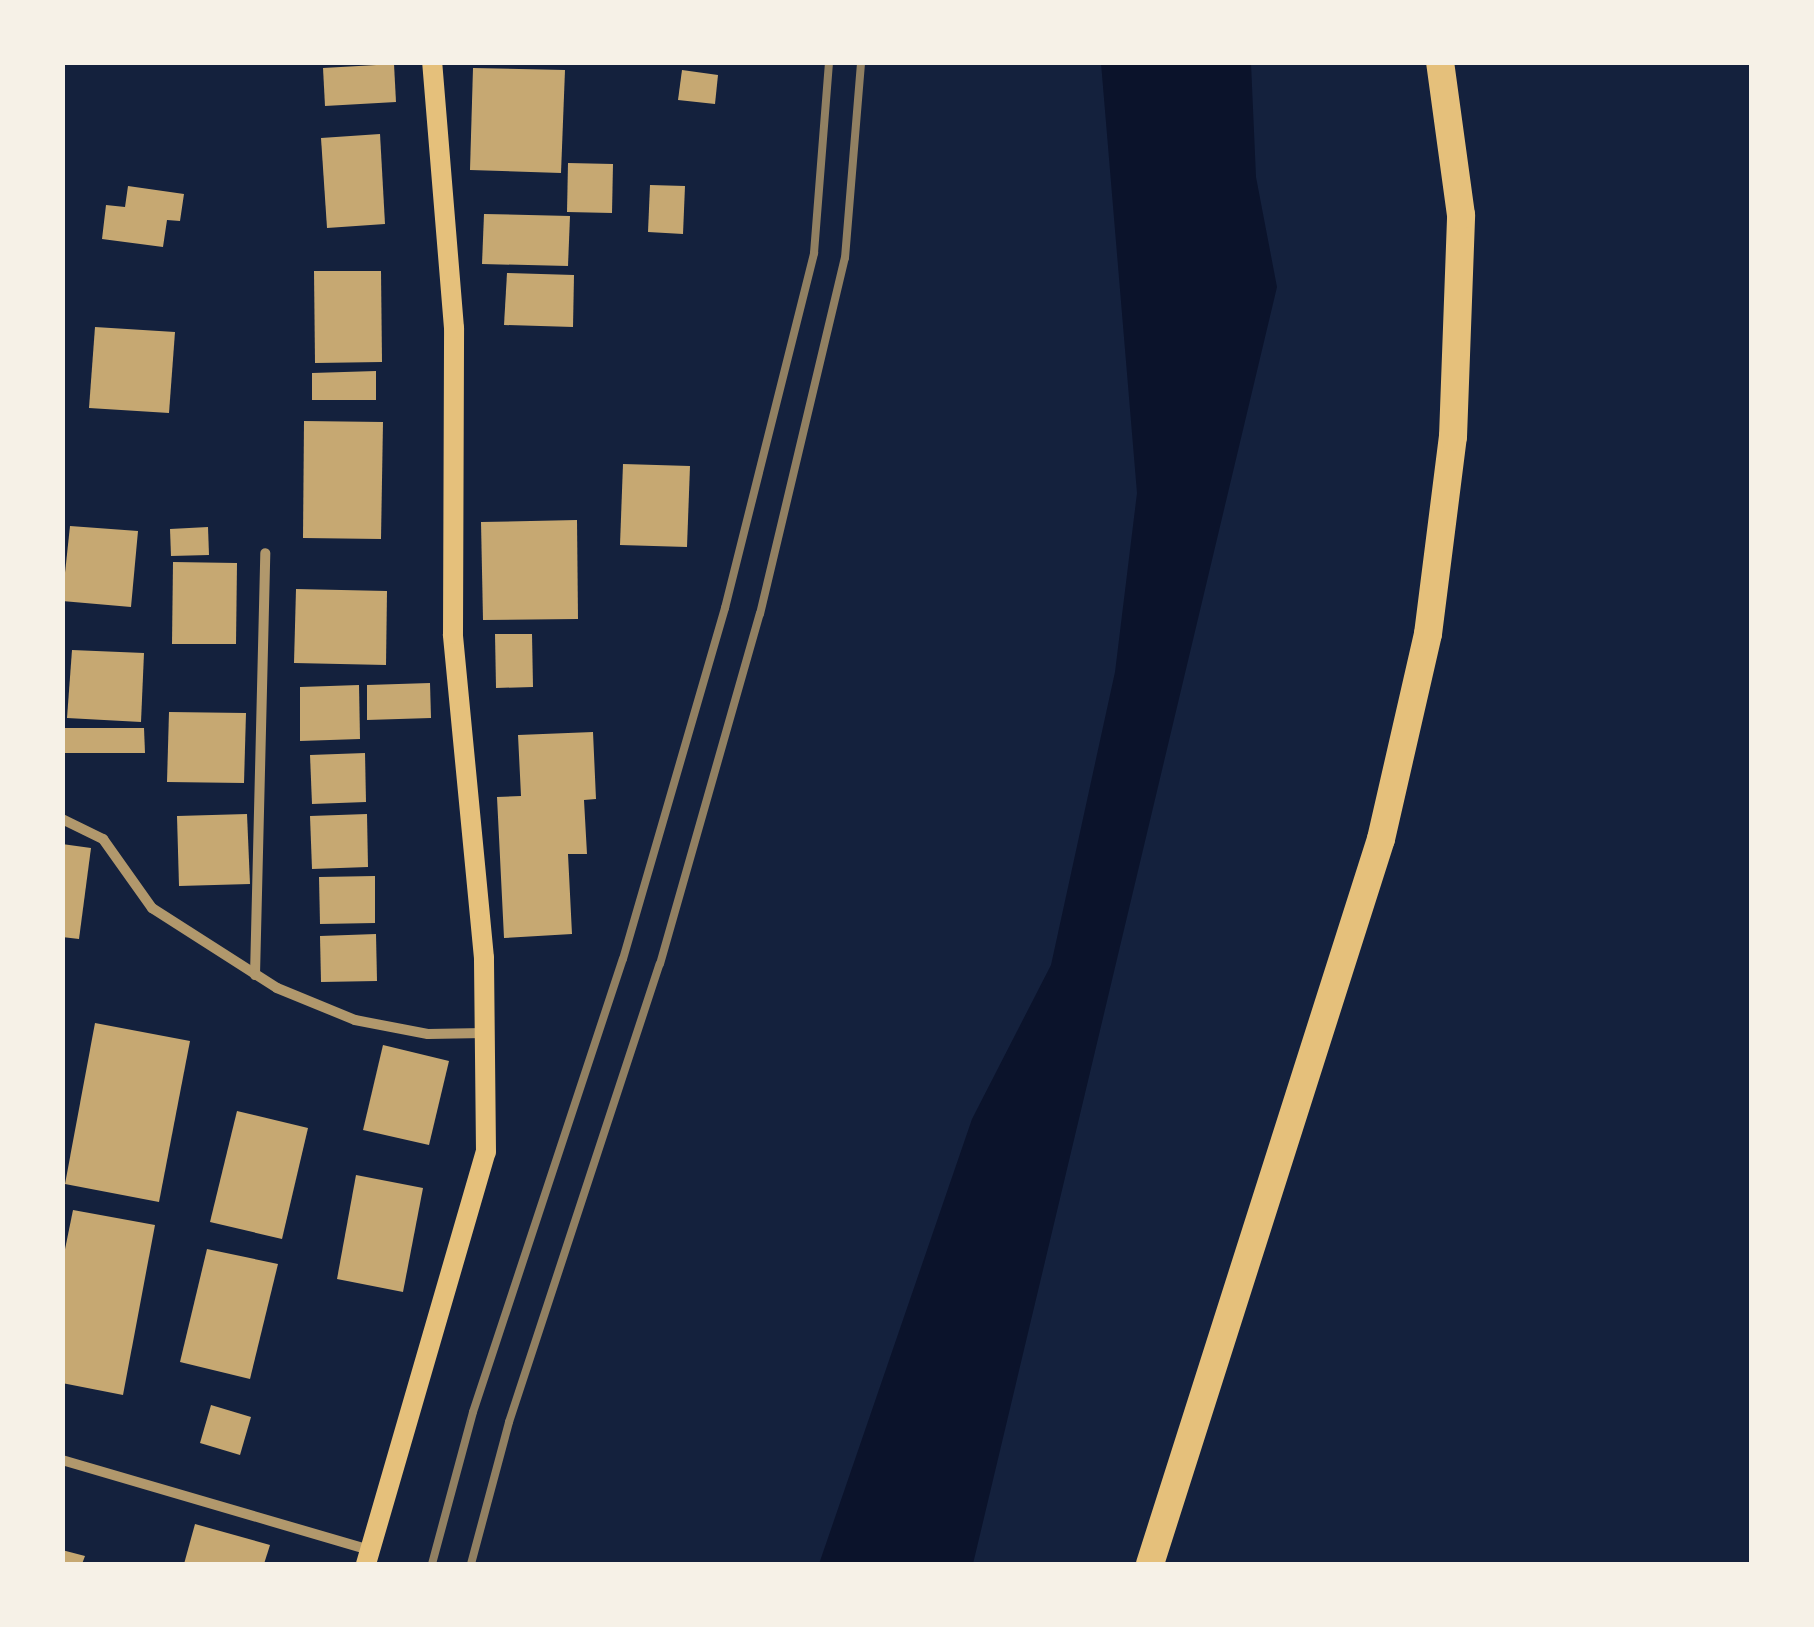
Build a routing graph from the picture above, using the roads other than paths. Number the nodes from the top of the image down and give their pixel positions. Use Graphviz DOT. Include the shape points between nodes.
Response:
graph roads {
  1 [pos="432,62"];
  2 [pos="1440,62"];
  3 [pos="265,553"];
  4 [pos="62,819"];
  5 [pos="255,975"];
  6 [pos="484,1032"];
  7 [pos="62,1460"];
  8 [pos="368,1557"];
  9 [pos="1150,1564"];
  1 -- 6 [label="main road" via="454,328 454,634 484,958"];
  2 -- 9 [label="highway" via="1461,215 1453,437 1428,634 1380,839"];
  3 -- 5 [label="street"];
  4 -- 5 [label="street" via="103,838 152,908"];
  5 -- 6 [label="street" via="356,1020 428,1034"];
  6 -- 8 [label="main road" via="486,1152"];
  7 -- 8 [label="street"];
}
